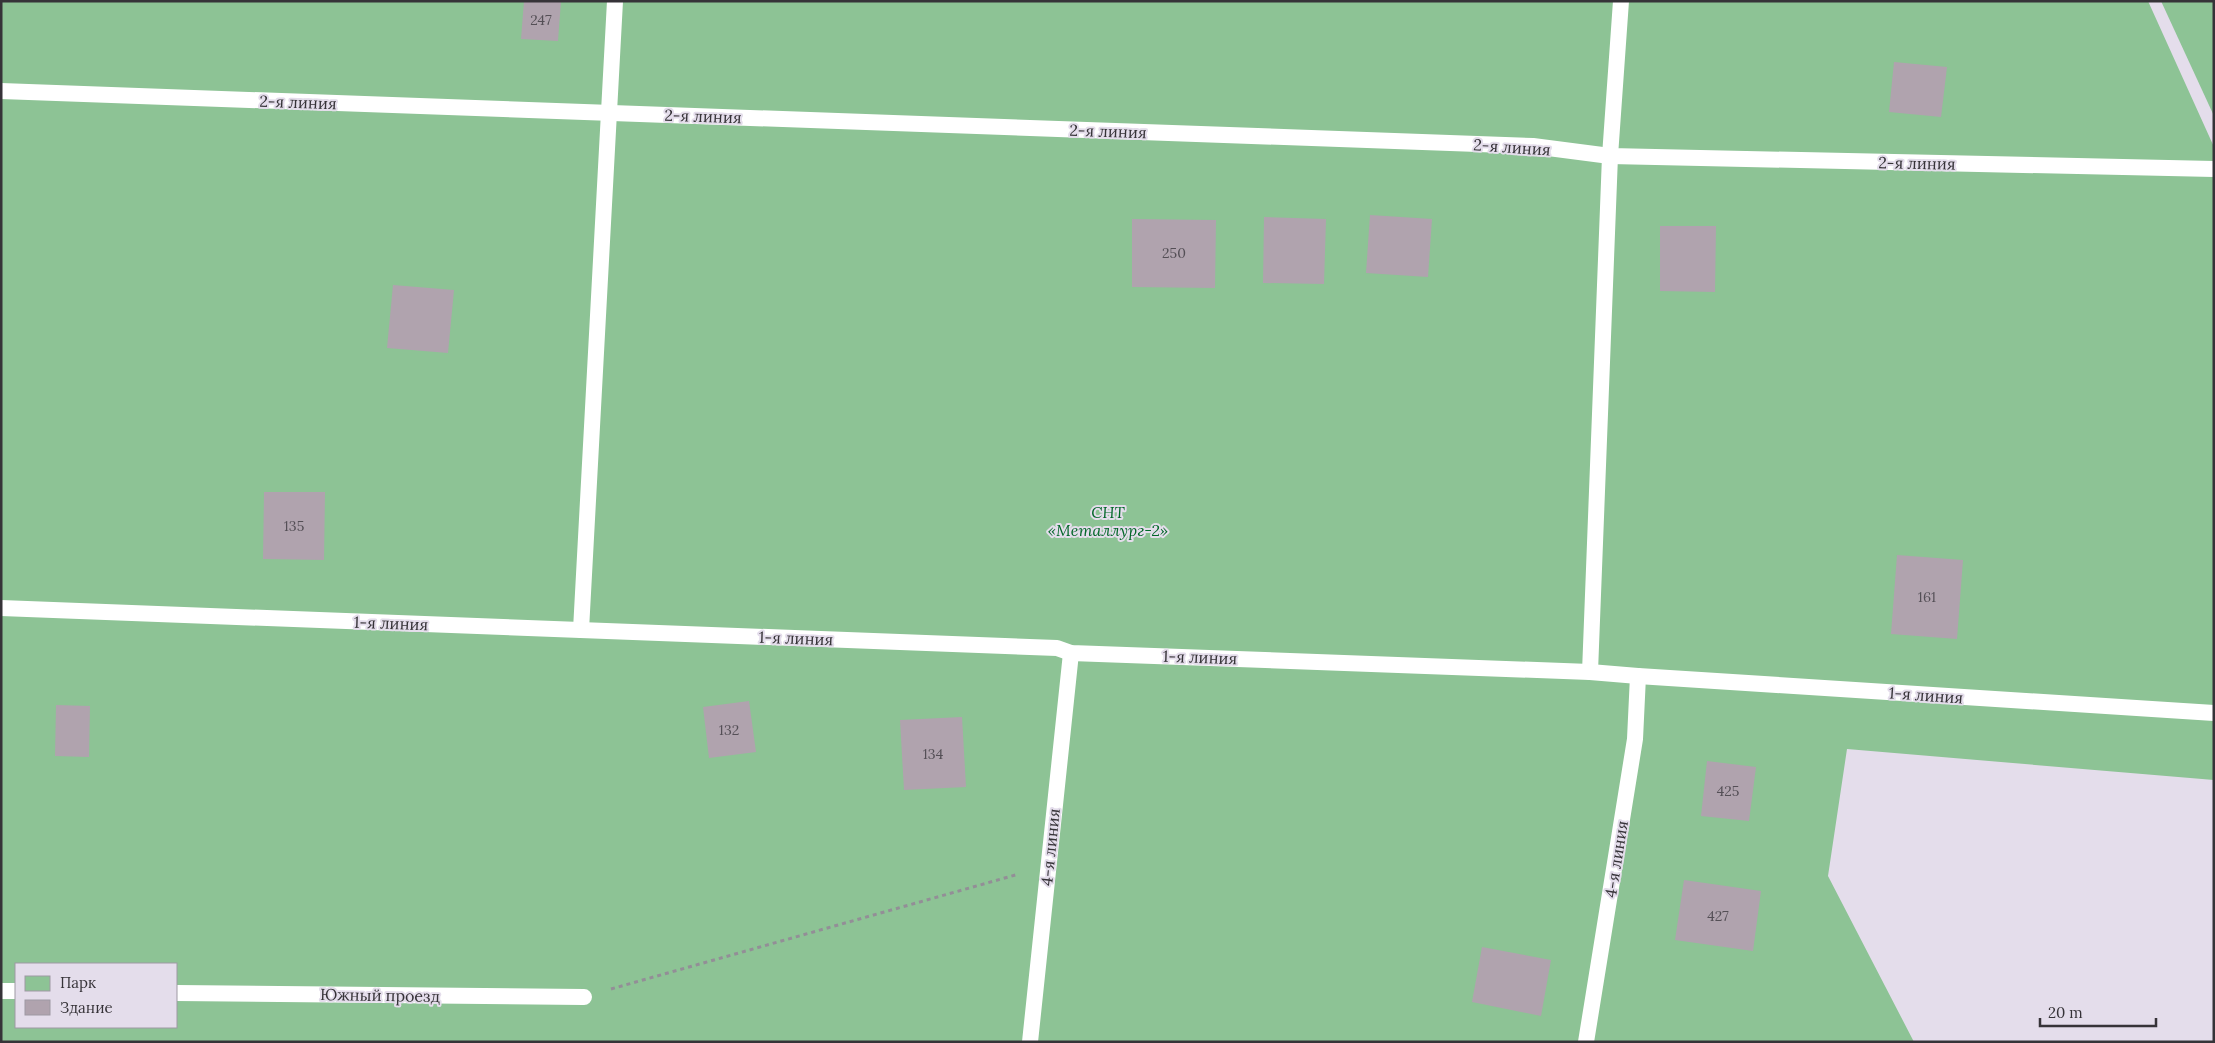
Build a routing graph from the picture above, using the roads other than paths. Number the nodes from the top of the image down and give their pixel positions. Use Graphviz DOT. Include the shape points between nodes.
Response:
graph roads {
  1 [pos="614,1"];
  2 [pos="1621,1"];
  3 [pos="1,91"];
  4 [pos="609,113"];
  5 [pos="1610,156"];
  6 [pos="2214,169"];
  7 [pos="1,608"];
  8 [pos="581,630"];
  9 [pos="1071,653"];
  10 [pos="1590,672"];
  11 [pos="1638,676"];
  12 [pos="2214,713"];
  13 [pos="1,991"];
  14 [pos="15,992"];
  15 [pos="178,993"];
  16 [pos="584,997"];
  17 [pos="1030,1042"];
  18 [pos="1586,1042"];
  1 -- 4 [label="lane"];
  2 -- 5 [label="lane"];
  3 -- 4 [label="lane, 2-я линия"];
  4 -- 5 [label="lane, 2-я линия" via="1533,146"];
  4 -- 8 [label="lane"];
  5 -- 6 [label="lane, 2-я линия"];
  5 -- 10 [label="lane"];
  7 -- 8 [label="lane, 1-я линия"];
  8 -- 9 [label="lane, 1-я линия" via="1058,648"];
  9 -- 10 [label="lane, 1-я линия"];
  9 -- 17 [label="lane, 4-я линия"];
  10 -- 11 [label="lane, 1-я линия"];
  11 -- 12 [label="lane, 1-я линия"];
  11 -- 18 [label="lane, 4-я линия" via="1635,739"];
  13 -- 14 [label="lane"];
  15 -- 16 [label="lane, Южный проезд"];
}
